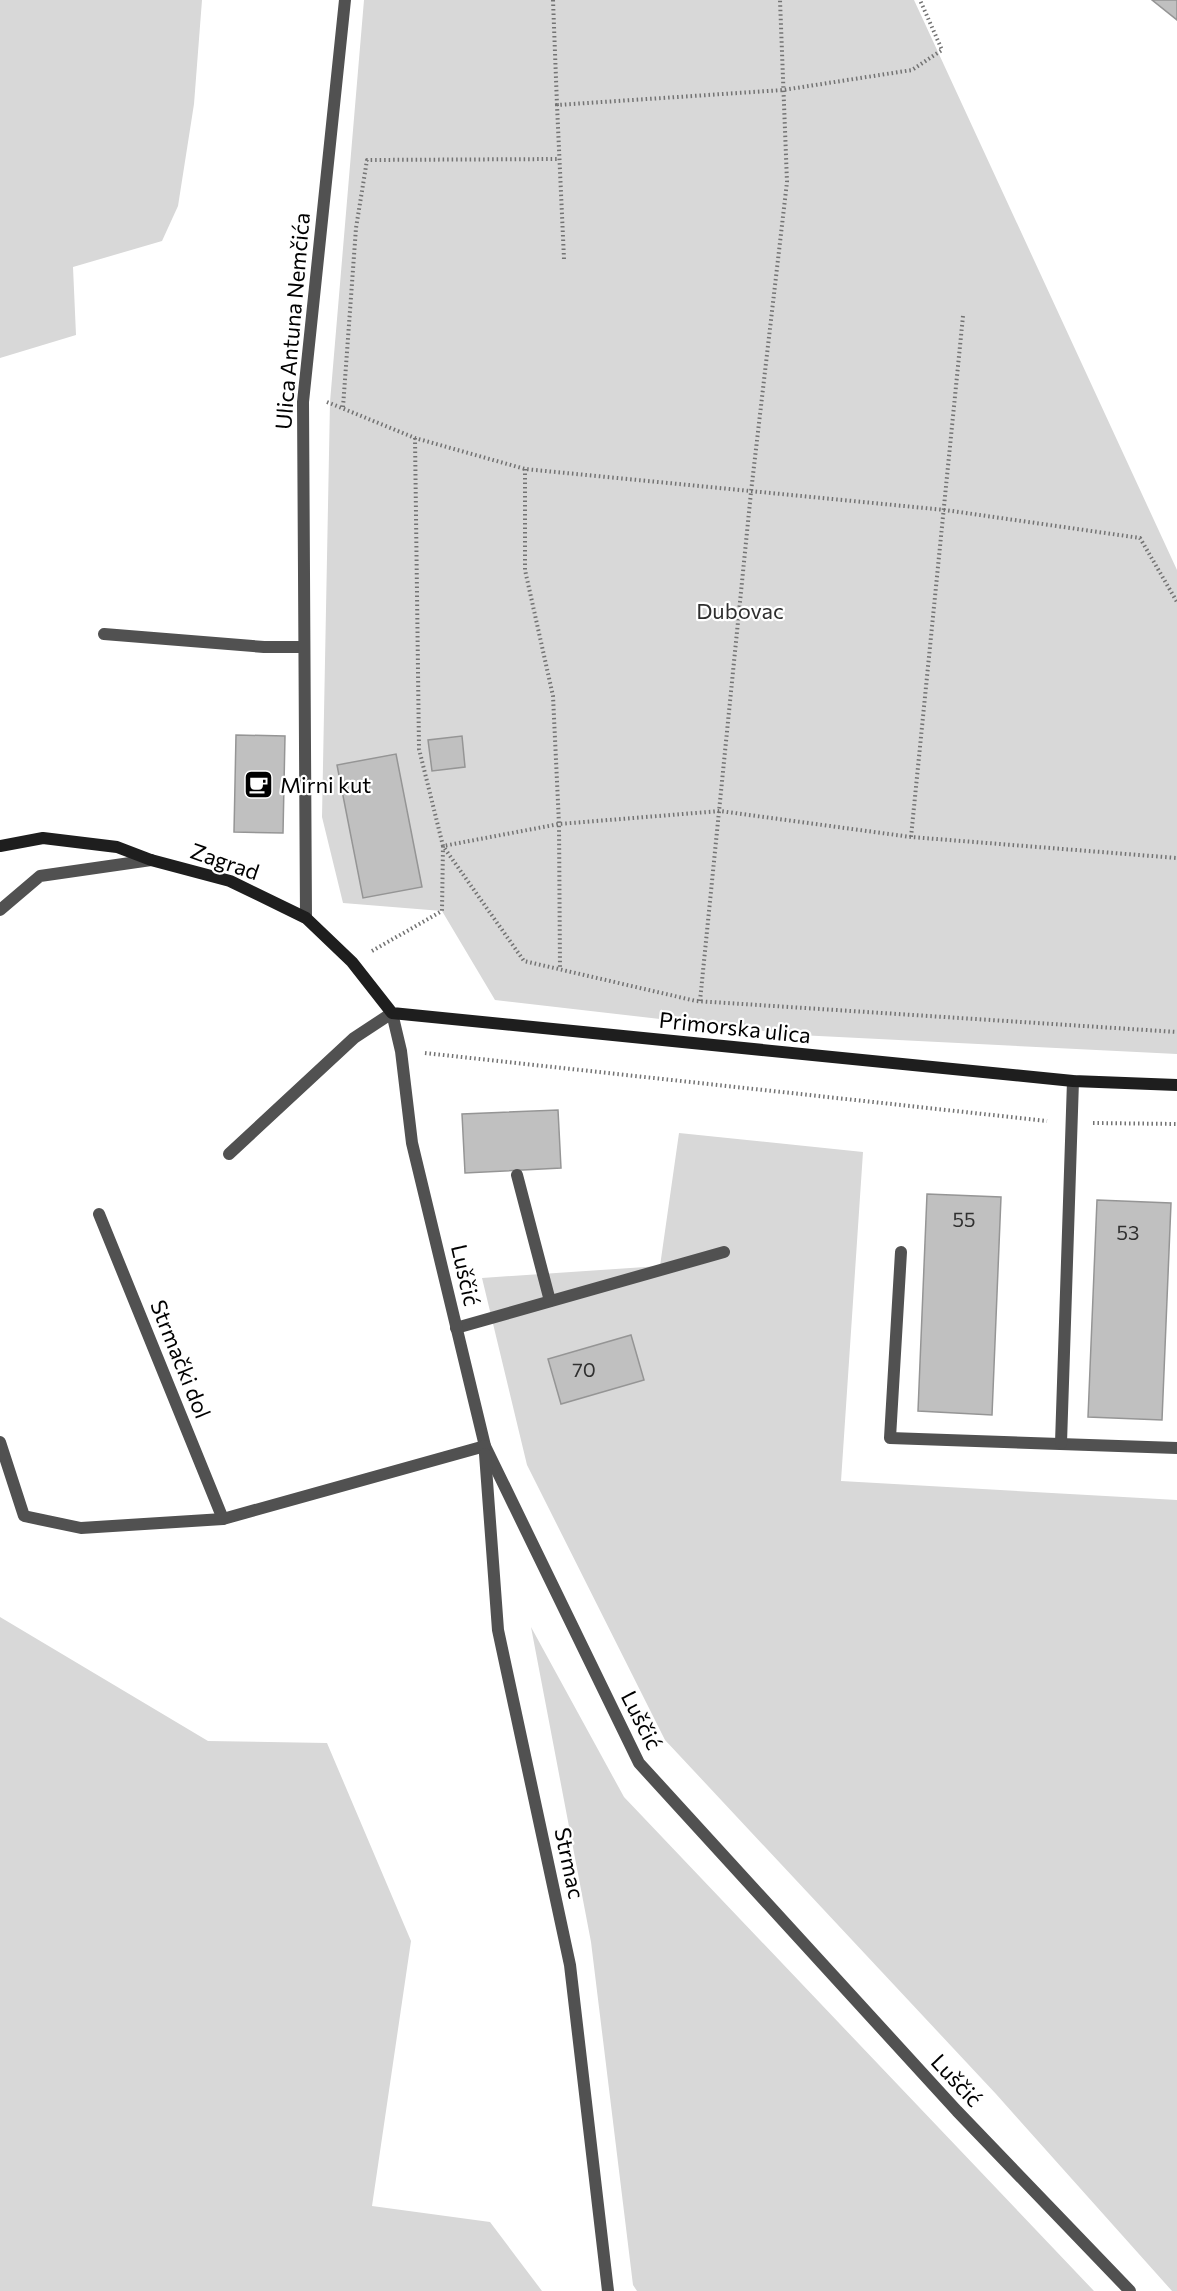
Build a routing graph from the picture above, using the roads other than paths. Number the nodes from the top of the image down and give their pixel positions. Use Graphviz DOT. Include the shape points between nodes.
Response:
graph roads {
  1 [pos="345,0"];
  2 [pos="104,634"];
  3 [pos="304,647"];
  4 [pos="0,846"];
  5 [pos="151,860"];
  6 [pos="0,910"];
  7 [pos="306,918"];
  8 [pos="392,1013"];
  9 [pos="1073,1081"];
  10 [pos="1177,1085"];
  11 [pos="229,1154"];
  12 [pos="517,1176"];
  13 [pos="99,1214"];
  14 [pos="724,1252"];
  15 [pos="901,1252"];
  16 [pos="550,1301"];
  17 [pos="456,1328"];
  18 [pos="0,1442"];
  19 [pos="1061,1443"];
  20 [pos="485,1446"];
  21 [pos="1177,1448"];
  22 [pos="224,1519"];
  23 [pos="608,2291"];
  24 [pos="1131,2291"];
  1 -- 3 [label="street, Ulica Antuna Nemčića" via="303,402"];
  2 -- 3 [label="street"];
  3 -- 7 [label="street, Ulica Antuna Nemčića"];
  4 -- 5 [label="main road, Zagrad" via="43,838 117,847"];
  5 -- 6 [label="street" via="40,876"];
  5 -- 7 [label="main road, Zagrad" via="230,881"];
  7 -- 8 [label="main road, Zagrad" via="352,962"];
  8 -- 9 [label="main road, Primorska ulica"];
  8 -- 11 [label="street" via="354,1038"];
  8 -- 17 [label="street, Luščić" via="401,1051 412,1143"];
  9 -- 10 [label="main road, Primorska ulica"];
  9 -- 19 [label="street"];
  12 -- 16 [label="street"];
  13 -- 22 [label="street, Strmački dol"];
  14 -- 16 [label="street"];
  15 -- 19 [label="street" via="890,1438"];
  16 -- 17 [label="street"];
  17 -- 20 [label="street, Luščić"];
  18 -- 22 [label="street" via="24,1516 81,1528"];
  19 -- 21 [label="street"];
  20 -- 22 [label="street"];
  20 -- 23 [label="street, Strmac" via="498,1630 570,1965"];
  20 -- 24 [label="street, Luščić" via="639,1763 957,2111"];
}
